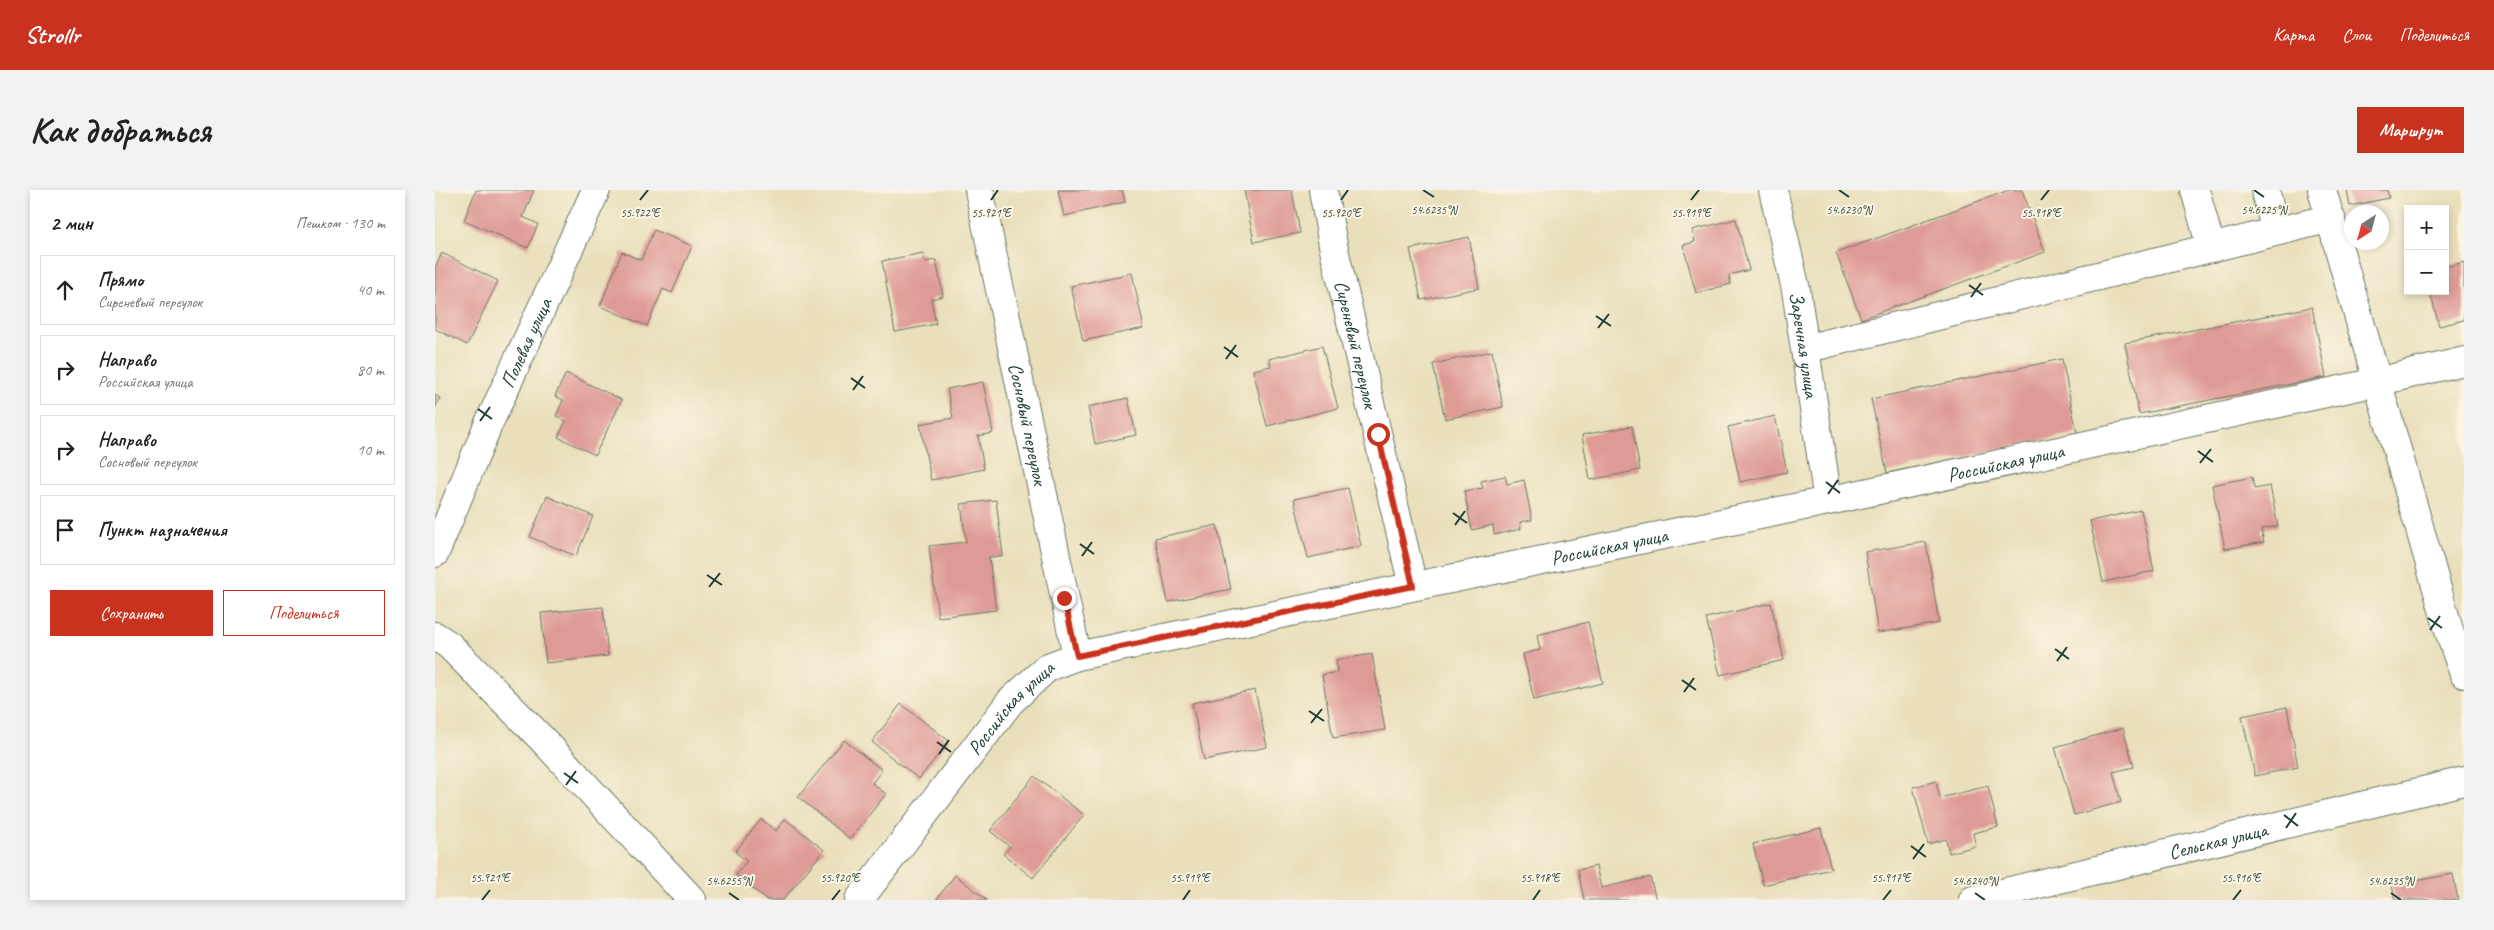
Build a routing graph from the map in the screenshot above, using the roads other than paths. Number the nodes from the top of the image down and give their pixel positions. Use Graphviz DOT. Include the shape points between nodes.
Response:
graph roads {
  1 [pos="596,190"];
  2 [pos="979,190"];
  3 [pos="1323,190"];
  4 [pos="1773,190"];
  5 [pos="2195,190"];
  6 [pos="2265,190"];
  7 [pos="2322,190"];
  8 [pos="2331,218"];
  9 [pos="2276,231"];
  10 [pos="2211,248"];
  11 [pos="1805,349"];
  12 [pos="2464,361"];
  13 [pos="2377,382"];
  14 [pos="1828,501"];
  15 [pos="435,552"];
  16 [pos="1413,586"];
  17 [pos="435,636"];
  18 [pos="1077,656"];
  19 [pos="2464,674"];
  20 [pos="2464,781"];
  21 [pos="692,900"];
  22 [pos="859,900"];
  23 [pos="1973,900"];
  1 -- 15 [label="street, Полевая улица" via="488,425"];
  2 -- 18 [label="street, Сосновый переулок"];
  3 -- 16 [label="street, Сиреневый переулок"];
  4 -- 11 [label="street, Заречная улица" via="1796,290"];
  5 -- 10 [label="street"];
  6 -- 9 [label="street"];
  7 -- 8 [label="street"];
  8 -- 9 [label="street"];
  8 -- 13 [label="street"];
  9 -- 10 [label="street"];
  10 -- 11 [label="street"];
  11 -- 14 [label="street, Заречная улица"];
  12 -- 13 [label="street, Российская улица"];
  13 -- 14 [label="street, Российская улица"];
  13 -- 19 [label="street"];
  14 -- 16 [label="street, Российская улица"];
  16 -- 18 [label="street, Российская улица"];
  17 -- 21 [label="street" via="449,646 544,742"];
  18 -- 22 [label="street, Российская улица" via="1048,667 1010,702"];
  20 -- 23 [label="street, Сельская улица"];
}
